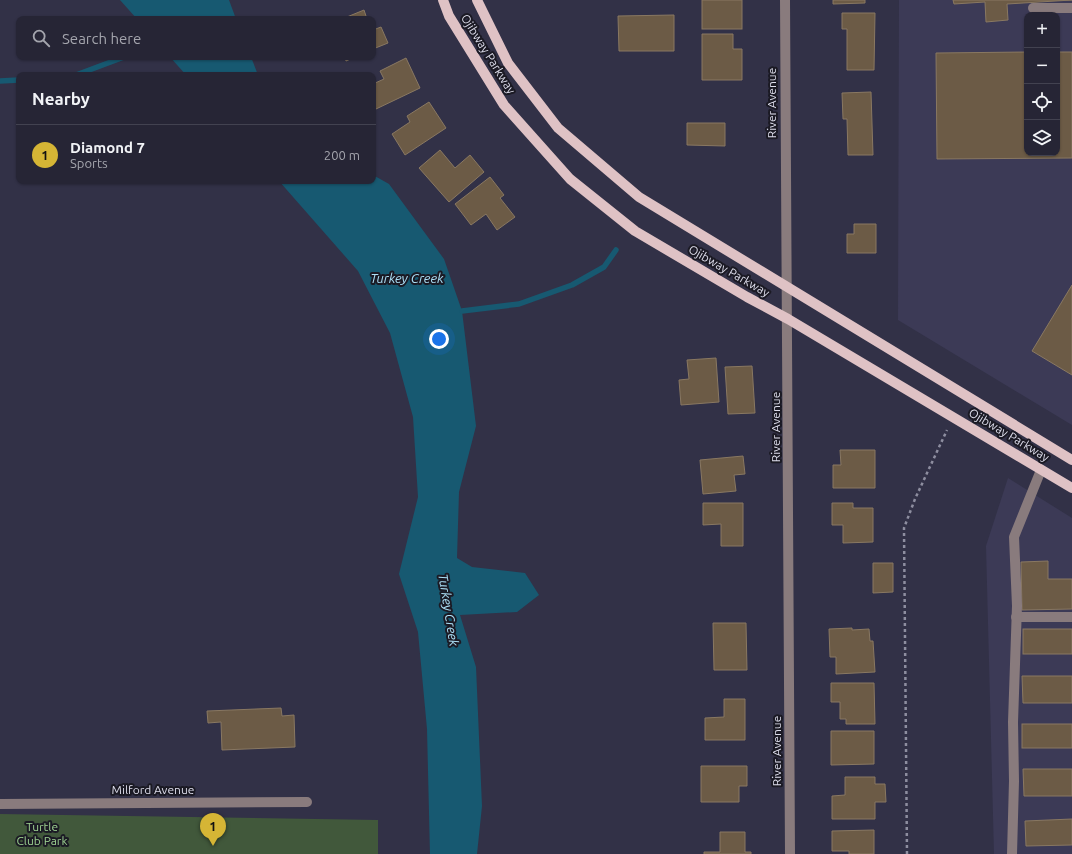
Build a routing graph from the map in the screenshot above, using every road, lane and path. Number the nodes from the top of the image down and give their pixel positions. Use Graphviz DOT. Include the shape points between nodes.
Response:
graph roads {
  1 [pos="443,0"];
  2 [pos="478,0"];
  3 [pos="785,0"];
  4 [pos="1033,8"];
  5 [pos="1072,8"];
  6 [pos="786,286"];
  7 [pos="788,319"];
  8 [pos="953,417"];
  9 [pos="1072,460"];
  10 [pos="1041,470"];
  11 [pos="1072,488"];
  12 [pos="1016,617"];
  13 [pos="1072,617"];
  14 [pos="307,802"];
  15 [pos="0,804"];
  16 [pos="790,854"];
  17 [pos="907,854"];
  18 [pos="1012,854"];
  1 -- 7 [label="main road, Ojibway Parkway" via="449,16 504,105 570,179 635,231"];
  2 -- 6 [label="main road, Ojibway Parkway" via="508,63 558,128 639,196"];
  3 -- 6 [label="street, River Avenue"];
  4 -- 5 [label="street"];
  6 -- 7 [label="street, River Avenue"];
  6 -- 9 [label="main road, Ojibway Parkway"];
  7 -- 8 [label="main road, Ojibway Parkway"];
  7 -- 16 [label="street, River Avenue"];
  8 -- 10 [label="main road, Ojibway Parkway"];
  8 -- 17 [label="path" via="904,528"];
  10 -- 11 [label="main road, Ojibway Parkway"];
  10 -- 12 [label="street" via="1014,537"];
  12 -- 13 [label="street"];
  12 -- 18 [label="street"];
  14 -- 15 [label="street, Milford Avenue"];
}
